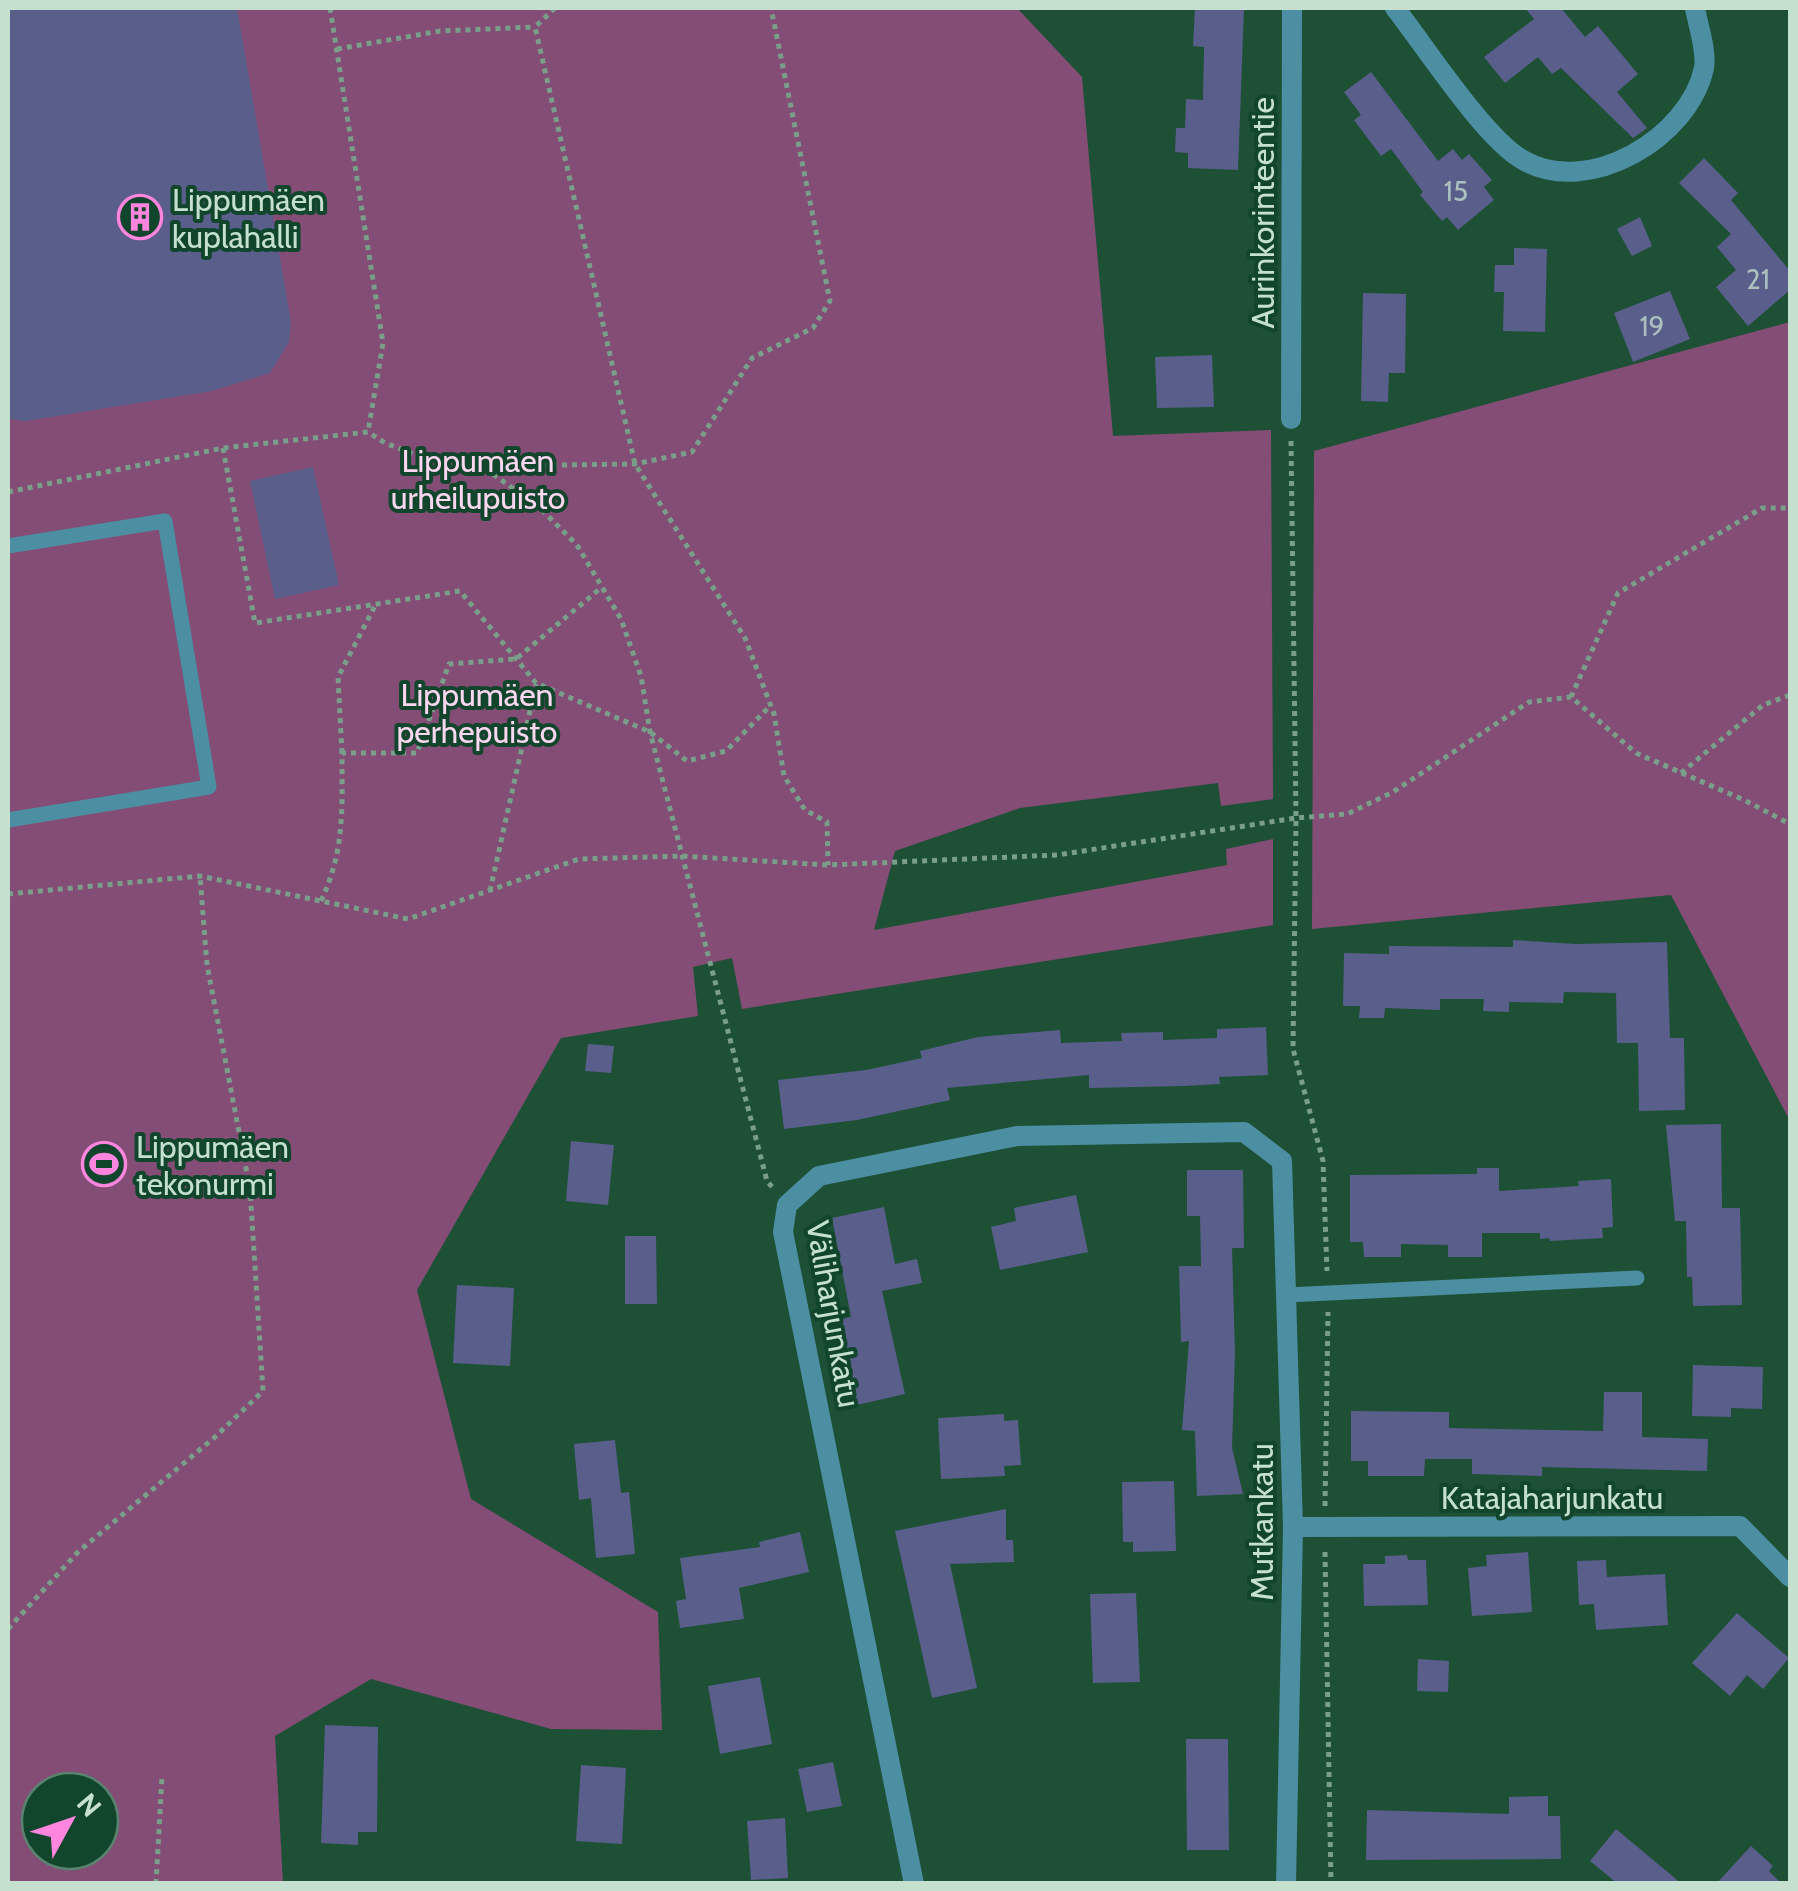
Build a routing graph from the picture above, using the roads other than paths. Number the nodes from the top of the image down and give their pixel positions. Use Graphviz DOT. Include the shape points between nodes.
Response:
graph roads {
  1 [pos="1292,8"];
  2 [pos="1395,8"];
  3 [pos="1695,8"];
  4 [pos="1291,419"];
  5 [pos="8,546"];
  6 [pos="8,820"];
  7 [pos="1282,1161"];
  8 [pos="1637,1278"];
  9 [pos="1288,1294"];
  10 [pos="1293,1526"];
  11 [pos="1790,1577"];
  12 [pos="914,1884"];
  13 [pos="1286,1884"];
  1 -- 4 [label="street, Aurinkorinteentie"];
  2 -- 3 [label="street" via="1487,128 1523,160 1563,172 1596,170 1654,143 1684,113 1704,66"];
  5 -- 6 [label="lane" via="165,521 208,787"];
  7 -- 9 [label="street, Mutkankatu"];
  7 -- 12 [label="street, Väliharjunkatu" via="1244,1132 1017,1136 820,1176 787,1205 784,1232"];
  8 -- 9 [label="lane"];
  9 -- 10 [label="street, Mutkankatu"];
  10 -- 11 [label="street, Katajaharjunkatu" via="1740,1526"];
  10 -- 13 [label="street, Mutkankatu"];
}
